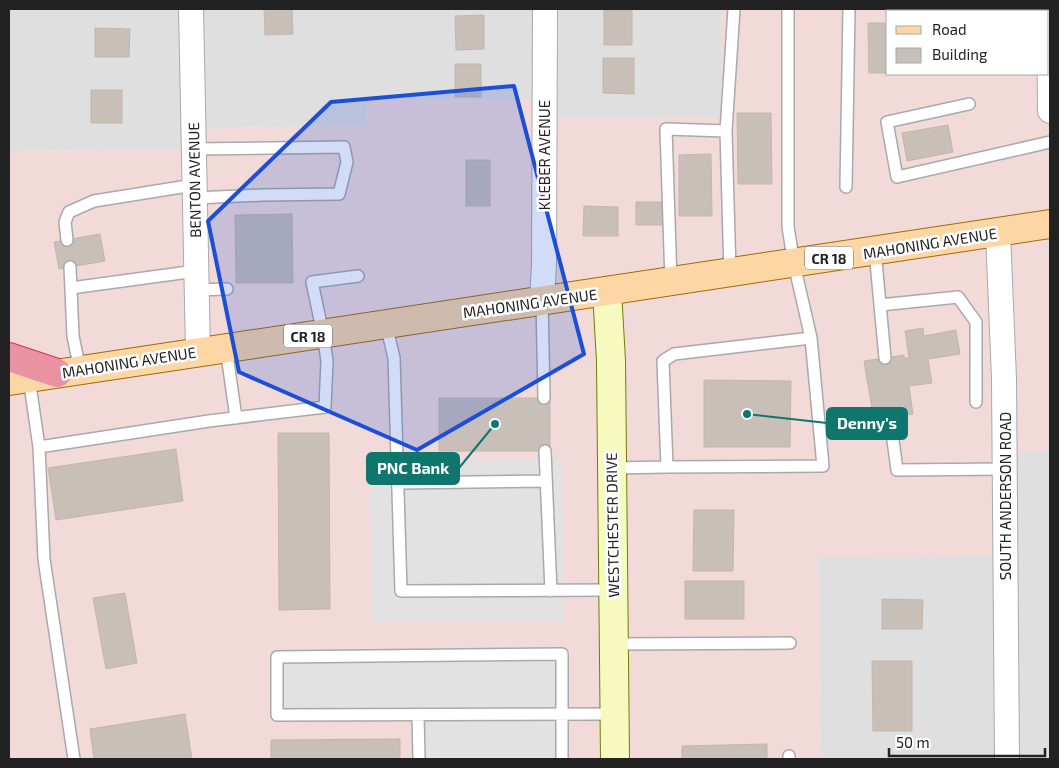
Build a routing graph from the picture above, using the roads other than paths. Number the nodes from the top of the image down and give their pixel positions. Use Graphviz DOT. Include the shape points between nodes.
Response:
graph roads {
  1 [pos="191,9"];
  2 [pos="545,9"];
  3 [pos="734,9"];
  4 [pos="788,9"];
  5 [pos="849,9"];
  6 [pos="1049,9"];
  7 [pos="970,104"];
  8 [pos="1050,111"];
  9 [pos="726,131"];
  10 [pos="1050,142"];
  11 [pos="194,149"];
  12 [pos="846,187"];
  13 [pos="194,192"];
  14 [pos="1050,224"];
  15 [pos="998,233"];
  16 [pos="67,240"];
  17 [pos="876,251"];
  18 [pos="794,264"];
  19 [pos="70,267"];
  20 [pos="730,273"];
  21 [pos="358,276"];
  22 [pos="196,280"];
  23 [pos="671,282"];
  24 [pos="71,288"];
  25 [pos="227,289"];
  26 [pos="607,291"];
  27 [pos="542,300"];
  28 [pos="880,305"];
  29 [pos="989,320"];
  30 [pos="386,324"];
  31 [pos="323,334"];
  32 [pos="811,338"];
  33 [pos="226,348"];
  34 [pos="198,352"];
  35 [pos="9,357"];
  36 [pos="885,358"];
  37 [pos="68,372"];
  38 [pos="19,379"];
  39 [pos="544,398"];
  40 [pos="976,402"];
  41 [pos="236,418"];
  42 [pos="890,418"];
  43 [pos="39,447"];
  44 [pos="545,450"];
  45 [pos="667,466"];
  46 [pos="612,468"];
  47 [pos="1005,469"];
  48 [pos="545,481"];
  49 [pos="399,482"];
  50 [pos="613,590"];
  51 [pos="550,591"];
  52 [pos="790,643"];
  53 [pos="614,644"];
  54 [pos="562,714"];
  55 [pos="614,714"];
  56 [pos="418,715"];
  57 [pos="74,759"];
  58 [pos="419,759"];
  59 [pos="562,759"];
  60 [pos="615,759"];
  61 [pos="1007,759"];
  1 -- 11 [label="street, BENTON AVENUE"];
  2 -- 27 [label="street, KLEBER AVENUE"];
  3 -- 9 [label="lane"];
  4 -- 18 [label="lane" via="788,227"];
  5 -- 12 [label="lane"];
  6 -- 8 [label="street"];
  7 -- 10 [label="lane" via="887,122 897,176"];
  9 -- 20 [label="lane"];
  9 -- 23 [label="lane" via="666,128"];
  11 -- 13 [label="street, BENTON AVENUE"];
  11 -- 13 [label="lane" via="344,147 347,162 339,194"];
  13 -- 16 [label="lane" via="94,201 78,207 69,212"];
  13 -- 22 [label="street, BENTON AVENUE"];
  14 -- 15 [label="main road, MAHONING AVENUE / CR 18"];
  15 -- 17 [label="main road, MAHONING AVENUE / CR 18"];
  15 -- 29 [label="street, SOUTH ANDERSON ROAD"];
  17 -- 18 [label="main road, MAHONING AVENUE / CR 18"];
  17 -- 28 [label="lane"];
  18 -- 20 [label="main road, MAHONING AVENUE / CR 18"];
  18 -- 32 [label="lane"];
  19 -- 24 [label="lane"];
  20 -- 23 [label="main road, MAHONING AVENUE / CR 18"];
  21 -- 31 [label="lane" via="312,282"];
  22 -- 24 [label="lane"];
  22 -- 25 [label="lane"];
  22 -- 34 [label="street, BENTON AVENUE"];
  23 -- 26 [label="main road, MAHONING AVENUE / CR 18"];
  24 -- 37 [label="lane" via="73,336"];
  26 -- 27 [label="main road, MAHONING AVENUE / CR 18"];
  26 -- 46 [label="street, WESTCHESTER DRIVE"];
  27 -- 30 [label="main road, MAHONING AVENUE / CR 18"];
  27 -- 39 [label="lane"];
  28 -- 29 [label="lane" via="958,297"];
  28 -- 36 [label="lane"];
  29 -- 40 [label="lane"];
  29 -- 47 [label="street, SOUTH ANDERSON ROAD"];
  30 -- 31 [label="main road, MAHONING AVENUE / CR 18"];
  30 -- 49 [label="lane" via="394,358"];
  31 -- 33 [label="main road, MAHONING AVENUE / CR 18"];
  31 -- 41 [label="lane" via="327,361 325,407"];
  32 -- 45 [label="lane" via="674,354 664,361"];
  32 -- 45 [label="lane" via="822,466"];
  33 -- 34 [label="main road, MAHONING AVENUE / CR 18"];
  33 -- 41 [label="lane"];
  34 -- 37 [label="main road, MAHONING AVENUE / CR 18"];
  35 -- 37 [label="highway"];
  37 -- 38 [label="main road, MAHONING AVENUE / CR 18"];
  38 -- 43 [label="lane"];
  41 -- 43 [label="lane"];
  42 -- 47 [label="lane" via="897,470"];
  43 -- 57 [label="lane" via="44,560"];
  44 -- 48 [label="lane"];
  45 -- 46 [label="lane"];
  46 -- 50 [label="street, WESTCHESTER DRIVE"];
  47 -- 61 [label="street, SOUTH ANDERSON ROAD"];
  48 -- 49 [label="lane"];
  48 -- 51 [label="lane"];
  49 -- 51 [label="lane" via="401,591"];
  50 -- 51 [label="lane"];
  50 -- 53 [label="street, WESTCHESTER DRIVE"];
  52 -- 53 [label="lane"];
  53 -- 55 [label="street, WESTCHESTER DRIVE"];
  54 -- 55 [label="lane"];
  54 -- 56 [label="lane"];
  54 -- 56 [label="lane" via="562,654 277,657 277,715"];
  54 -- 59 [label="lane"];
  55 -- 60 [label="street, WESTCHESTER DRIVE"];
  56 -- 58 [label="lane"];
}
